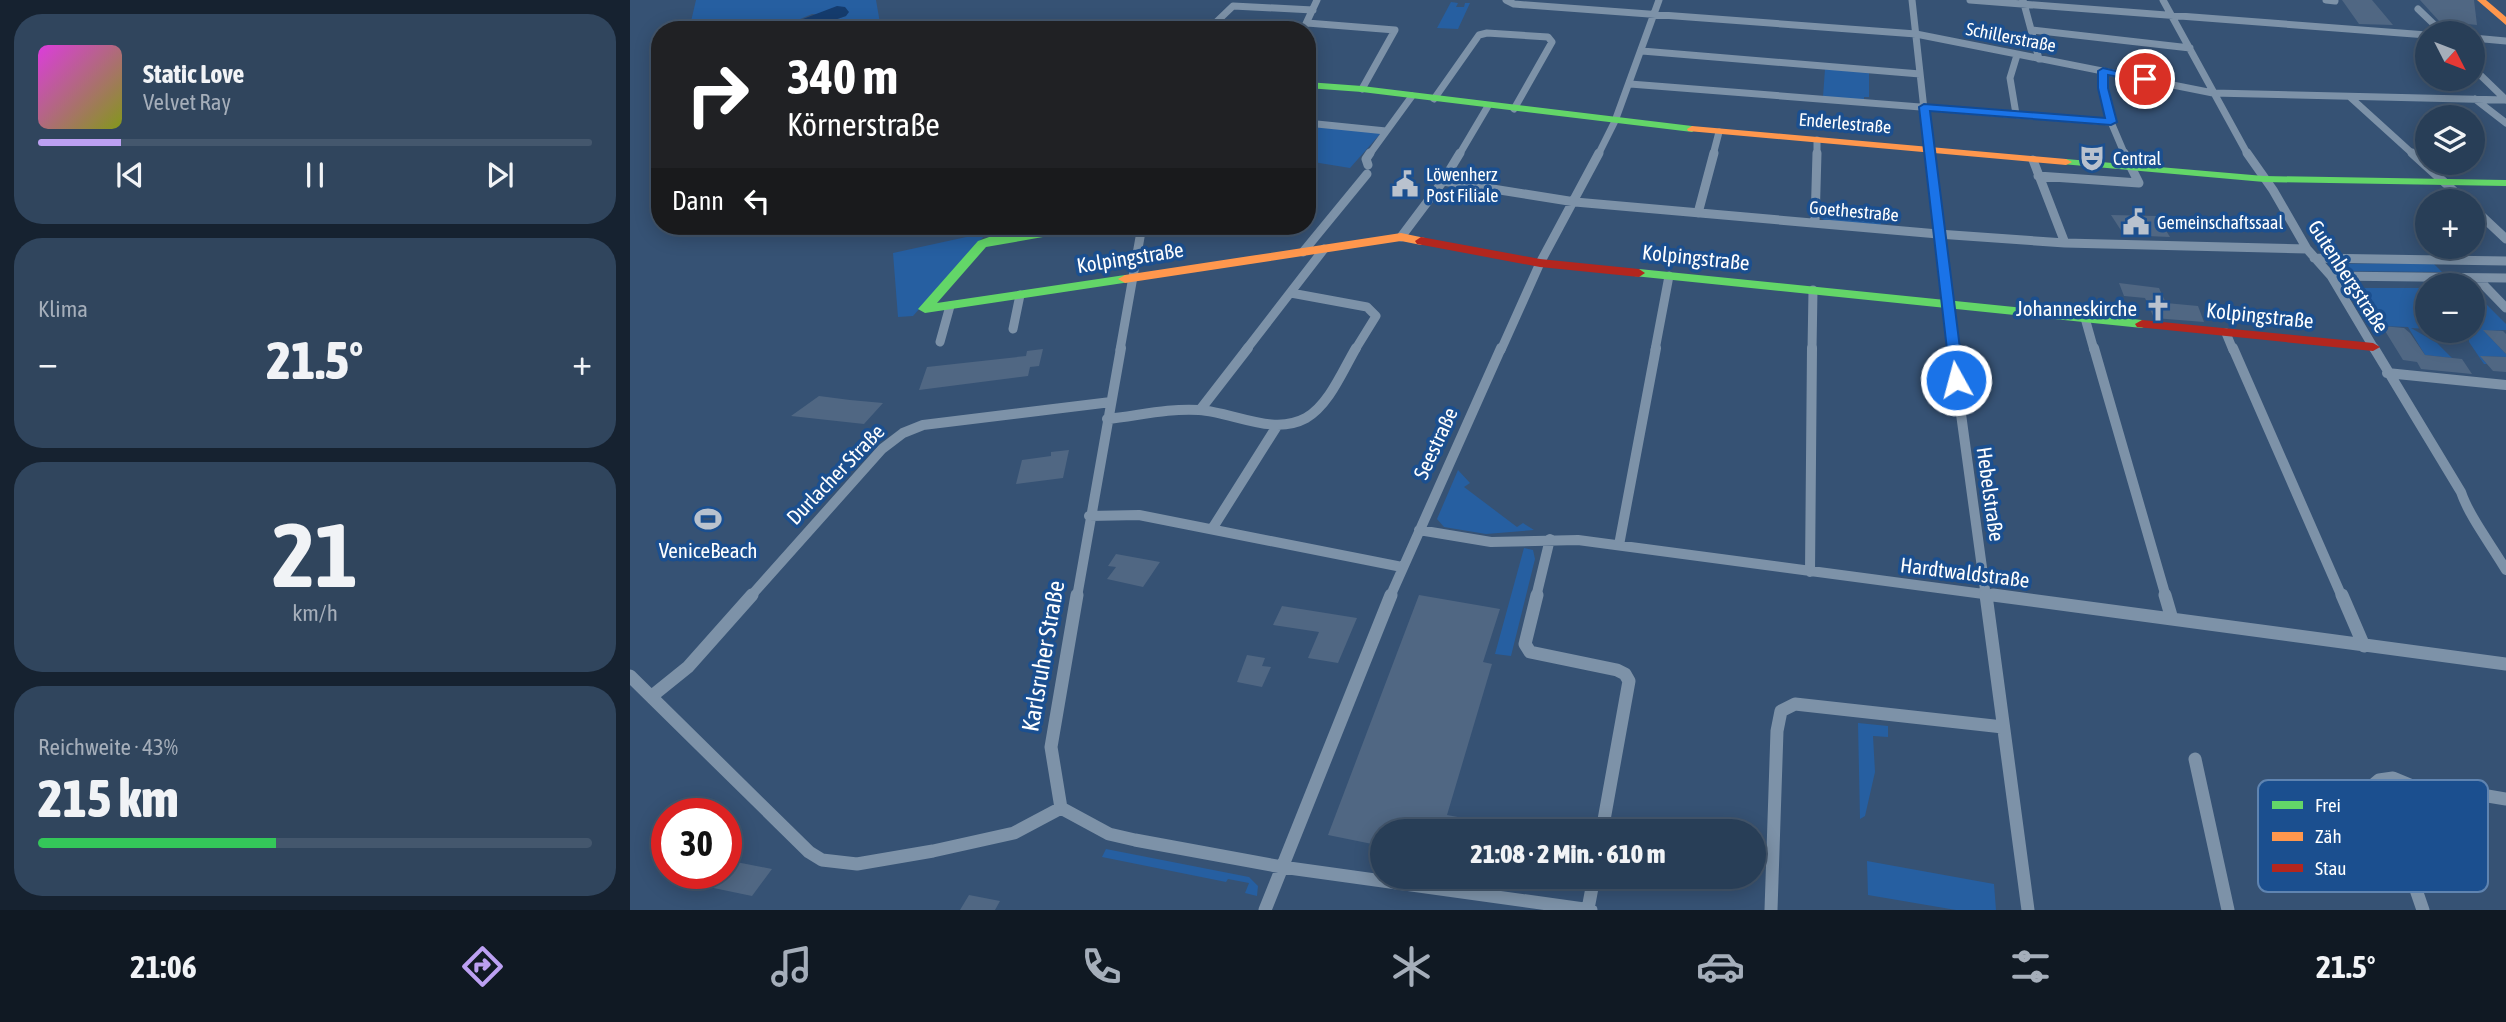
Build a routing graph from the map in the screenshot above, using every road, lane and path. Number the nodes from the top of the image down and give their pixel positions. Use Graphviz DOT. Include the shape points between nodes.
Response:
graph roads {
  1 [pos="1317,0"];
  2 [pos="1659,0"];
  3 [pos="1912,0"];
  4 [pos="1970,0"];
  5 [pos="2163,0"];
  6 [pos="2326,0"];
  7 [pos="2481,0"];
  8 [pos="1508,1"];
  9 [pos="2335,1"];
  10 [pos="2023,2"];
  11 [pos="1573,4"];
  12 [pos="2418,9"];
  13 [pos="1313,10"];
  14 [pos="1656,15"];
  15 [pos="2171,15"];
  16 [pos="1216,21"];
  17 [pos="1308,21"];
  18 [pos="2430,21"];
  19 [pos="2506,22"];
  20 [pos="1316,27"];
  21 [pos="2032,30"];
  22 [pos="1916,34"];
  23 [pos="2415,34"];
  24 [pos="2485,39"];
  25 [pos="2506,41"];
  26 [pos="2190,48"];
  27 [pos="1642,51"];
  28 [pos="2017,55"];
  29 [pos="2039,59"];
  30 [pos="2103,71"];
  31 [pos="1920,74"];
  32 [pos="2485,80"];
  33 [pos="1630,84"];
  34 [pos="1316,86"];
  35 [pos="1362,89"];
  36 [pos="2213,93"];
  37 [pos="1412,96"];
  38 [pos="2350,97"];
  39 [pos="1434,99"];
  40 [pos="2475,99"];
  41 [pos="2506,100"];
  42 [pos="1488,106"];
  43 [pos="1924,107"];
  44 [pos="1514,109"];
  45 [pos="2016,114"];
  46 [pos="1615,121"];
  47 [pos="2111,122"];
  48 [pos="2506,123"];
  49 [pos="1316,124"];
  50 [pos="1386,131"];
  51 [pos="1719,132"];
  52 [pos="1817,140"];
  53 [pos="1928,150"];
  54 [pos="2033,160"];
  55 [pos="2132,167"];
  56 [pos="2038,176"];
  57 [pos="2264,179"];
  58 [pos="1443,181"];
  59 [pos="2444,182"];
  60 [pos="2506,183"];
  61 [pos="2452,189"];
  62 [pos="1575,202"];
  63 [pos="1698,213"];
  64 [pos="2485,219"];
  65 [pos="1815,223"];
  66 [pos="1938,234"];
  67 [pos="1028,235"];
  68 [pos="1140,235"];
  69 [pos="1401,237"];
  70 [pos="2506,239"];
  71 [pos="2066,243"];
  72 [pos="1324,249"];
  73 [pos="2307,249"];
  74 [pos="1303,252"];
  75 [pos="2314,258"];
  76 [pos="2475,261"];
  77 [pos="2506,261"];
  78 [pos="1540,263"];
  79 [pos="1670,276"];
  80 [pos="2331,276"];
  81 [pos="2415,277"];
  82 [pos="1132,278"];
  83 [pos="2485,278"];
  84 [pos="2495,278"];
  85 [pos="2506,278"];
  86 [pos="2485,286"];
  87 [pos="1813,290"];
  88 [pos="1291,293"];
  89 [pos="1020,295"];
  90 [pos="1946,303"];
  91 [pos="950,306"];
  92 [pos="2506,308"];
  93 [pos="2085,318"];
  94 [pos="1013,329"];
  95 [pos="2225,333"];
  96 [pos="940,342"];
  97 [pos="2373,347"];
  98 [pos="2387,373"];
  99 [pos="2506,385"];
  100 [pos="1111,402"];
  101 [pos="1200,410"];
  102 [pos="1107,419"];
  103 [pos="1277,426"];
  104 [pos="1089,516"];
  105 [pos="1212,529"];
  106 [pos="1419,530"];
  107 [pos="1550,539"];
  108 [pos="1619,545"];
  109 [pos="1402,567"];
  110 [pos="2506,569"];
  111 [pos="1810,572"];
  112 [pos="1985,594"];
  113 [pos="2172,619"];
  114 [pos="2364,646"];
  115 [pos="2506,664"];
  116 [pos="630,676"];
  117 [pos="652,696"];
  118 [pos="2003,727"];
  119 [pos="2195,759"];
  120 [pos="2379,780"];
  121 [pos="2403,780"];
  122 [pos="2488,797"];
  123 [pos="2506,799"];
  124 [pos="1061,808"];
  125 [pos="1604,819"];
  126 [pos="1282,867"];
  127 [pos="1592,889"];
  128 [pos="2417,892"];
  129 [pos="1265,910"];
  130 [pos="1589,910"];
  131 [pos="1772,910"];
  132 [pos="2028,910"];
  133 [pos="2228,910"];
  134 [pos="2423,910"];
  1 -- 13 [label="street"];
  2 -- 14 [label="street, Seestraße"];
  3 -- 22 [label="street, Hebelstraße"];
  4 -- 10 [label="street"];
  5 -- 15 [label="street, Gutenbergstraße"];
  6 -- 9 [label="street"];
  7 -- 19 [label="street"];
  8 -- 11 [label="street, Schillerstraße"];
  10 -- 15 [label="street"];
  10 -- 21 [label="street"];
  11 -- 14 [label="street, Schillerstraße"];
  12 -- 18 [label="street"];
  13 -- 16 [label="street" via="1233,6"];
  13 -- 17 [label="street"];
  14 -- 22 [label="street, Schillerstraße"];
  14 -- 27 [label="street, Seestraße"];
  15 -- 23 [label="street"];
  15 -- 26 [label="street, Gutenbergstraße"];
  20 -- 35 [label="street" via="1395,30"];
  21 -- 26 [label="street"];
  21 -- 29 [label="street"];
  22 -- 28 [label="street, Schillerstraße"];
  22 -- 31 [label="street, Hebelstraße"];
  24 -- 25 [label="street"];
  26 -- 36 [label="street, Gutenbergstraße"];
  27 -- 31 [label="street"];
  27 -- 33 [label="street, Seestraße"];
  28 -- 29 [label="street, Schillerstraße"];
  28 -- 45 [label="street" via="2010,78"];
  29 -- 30 [label="street, Schillerstraße"];
  30 -- 36 [label="street, Schillerstraße"];
  30 -- 47 [label="street"];
  31 -- 43 [label="street, Hebelstraße"];
  32 -- 41 [label="street"];
  33 -- 43 [label="street"];
  33 -- 46 [label="street, Seestraße"];
  34 -- 35 [label="street, Enderlestraße"];
  35 -- 37 [label="street, Enderlestraße"];
  36 -- 38 [label="street, Schillerstraße"];
  36 -- 57 [label="street, Gutenbergstraße"];
  37 -- 39 [label="street, Enderlestraße"];
  37 -- 50 [label="street"];
  38 -- 40 [label="street, Schillerstraße"];
  38 -- 59 [label="street"];
  39 -- 42 [label="street, Enderlestraße"];
  39 -- 44 [label="street" via="1479,35 1548,37 1552,42"];
  40 -- 41 [label="street, Schillerstraße"];
  40 -- 48 [label="street"];
  42 -- 44 [label="street, Enderlestraße"];
  42 -- 58 [label="street"];
  43 -- 45 [label="street"];
  43 -- 53 [label="street, Hebelstraße"];
  44 -- 46 [label="street, Enderlestraße"];
  45 -- 47 [label="street"];
  46 -- 51 [label="street, Enderlestraße"];
  46 -- 62 [label="street, Seestraße"];
  47 -- 55 [label="street"];
  49 -- 50 [label="street"];
  50 -- 74 [label="street" via="1366,159 1367,169"];
  51 -- 52 [label="street, Enderlestraße"];
  51 -- 63 [label="street"];
  52 -- 53 [label="street, Enderlestraße"];
  52 -- 65 [label="street"];
  53 -- 54 [label="street, Enderlestraße"];
  53 -- 66 [label="street, Hebelstraße"];
  54 -- 55 [label="street, Enderlestraße"];
  54 -- 56 [label="street"];
  55 -- 56 [label="street" via="2139,183"];
  55 -- 57 [label="street, Enderlestraße"];
  56 -- 71 [label="street"];
  57 -- 59 [label="street, Enderlestraße"];
  57 -- 73 [label="street, Gutenbergstraße"];
  58 -- 62 [label="street, Goethestraße"];
  58 -- 69 [label="street"];
  59 -- 60 [label="street, Enderlestraße"];
  59 -- 61 [label="street"];
  62 -- 63 [label="street, Goethestraße"];
  62 -- 78 [label="street, Seestraße"];
  63 -- 65 [label="street, Goethestraße"];
  64 -- 70 [label="street"];
  65 -- 66 [label="street, Goethestraße"];
  66 -- 71 [label="street, Goethestraße"];
  66 -- 90 [label="street, Hebelstraße"];
  67 -- 91 [label="street, Kolpingstraße" via="982,244 925,309"];
  68 -- 82 [label="street, Karlsruher Straße"];
  69 -- 72 [label="street, Kolpingstraße"];
  69 -- 78 [label="street, Kolpingstraße"];
  71 -- 73 [label="street, Goethestraße"];
  72 -- 74 [label="street, Kolpingstraße"];
  72 -- 88 [label="street"];
  73 -- 75 [label="street, Gutenbergstraße"];
  74 -- 82 [label="street, Kolpingstraße"];
  75 -- 76 [label="street"];
  75 -- 80 [label="street, Gutenbergstraße"];
  76 -- 77 [label="street"];
  76 -- 84 [label="street"];
  78 -- 79 [label="street, Kolpingstraße"];
  78 -- 106 [label="street, Seestraße"];
  79 -- 87 [label="street, Kolpingstraße"];
  79 -- 108 [label="street"];
  80 -- 81 [label="street"];
  80 -- 97 [label="street, Gutenbergstraße"];
  82 -- 89 [label="street, Kolpingstraße"];
  82 -- 100 [label="street, Karlsruher Straße"];
  83 -- 84 [label="street"];
  84 -- 85 [label="street"];
  86 -- 92 [label="street"];
  87 -- 90 [label="street, Kolpingstraße"];
  87 -- 111 [label="street"];
  88 -- 101 [label="street"];
  88 -- 103 [label="street" via="1367,307 1376,316 1319,408 1301,421"];
  89 -- 91 [label="street, Kolpingstraße"];
  89 -- 94 [label="street"];
  90 -- 93 [label="street, Kolpingstraße"];
  90 -- 112 [label="street, Hebelstraße"];
  91 -- 96 [label="street"];
  93 -- 95 [label="street, Kolpingstraße"];
  93 -- 113 [label="street"];
  95 -- 97 [label="street, Kolpingstraße"];
  95 -- 114 [label="street"];
  97 -- 98 [label="street, Gutenbergstraße"];
  98 -- 99 [label="street"];
  98 -- 110 [label="street, Gutenbergstraße"];
  100 -- 102 [label="street, Karlsruher Straße"];
  100 -- 117 [label="street, Durlacher Straße" via="938,422 903,433 882,449 688,667"];
  101 -- 102 [label="street"];
  101 -- 103 [label="street"];
  102 -- 104 [label="street, Karlsruher Straße"];
  103 -- 105 [label="street"];
  104 -- 105 [label="street" via="1139,515"];
  104 -- 124 [label="street, Karlsruher Straße" via="1051,747"];
  105 -- 109 [label="street"];
  106 -- 107 [label="street, Hardtwaldstraße" via="1491,542"];
  106 -- 109 [label="street, Seestraße"];
  107 -- 108 [label="street, Hardtwaldstraße"];
  107 -- 125 [label="street" via="1525,644 1530,652 1617,670 1629,681"];
  108 -- 111 [label="street, Hardtwaldstraße"];
  109 -- 126 [label="street, Seestraße"];
  111 -- 112 [label="street, Hardtwaldstraße"];
  112 -- 113 [label="street, Hardtwaldstraße"];
  112 -- 118 [label="street, Hebelstraße"];
  113 -- 114 [label="street, Hardtwaldstraße"];
  114 -- 115 [label="street, Hardtwaldstraße"];
  116 -- 117 [label="street"];
  117 -- 124 [label="street" via="822,860 858,864 990,841 1030,827"];
  118 -- 131 [label="street" via="1795,704 1781,711"];
  118 -- 132 [label="street, Hebelstraße"];
  119 -- 133 [label="street"];
  120 -- 121 [label="street"];
  122 -- 123 [label="street"];
  124 -- 126 [label="street" via="1109,834"];
  126 -- 129 [label="street, Seestraße"];
  126 -- 130 [label="street"];
  127 -- 130 [label="street"];
  128 -- 134 [label="street"];
}
